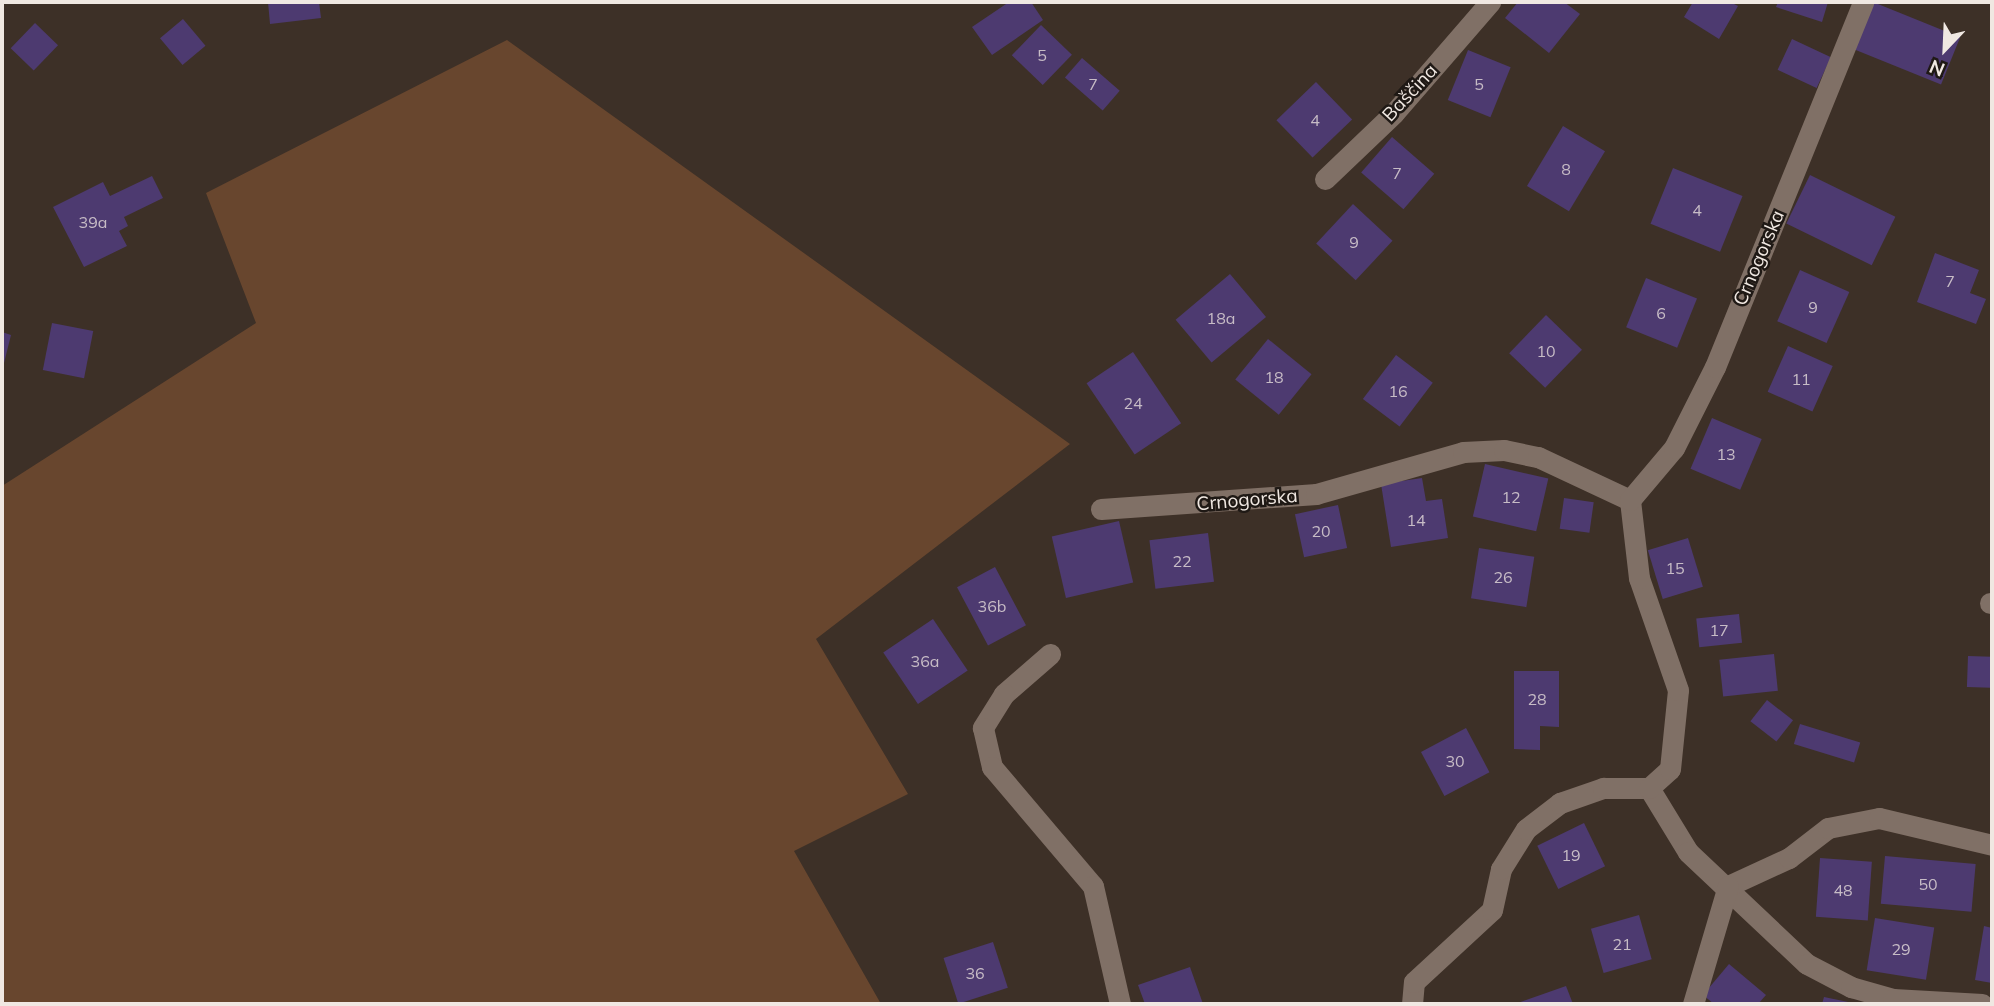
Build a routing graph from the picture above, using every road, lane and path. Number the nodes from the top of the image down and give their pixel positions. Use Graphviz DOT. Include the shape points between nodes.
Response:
graph roads {
  1 [pos="1490,2"];
  2 [pos="1863,2"];
  3 [pos="1325,179"];
  4 [pos="1630,500"];
  5 [pos="1101,509"];
  6 [pos="1050,654"];
  7 [pos="1649,788"];
  8 [pos="1992,845"];
  9 [pos="1728,886"];
  10 [pos="1120,1004"];
  11 [pos="1412,1004"];
  12 [pos="1693,1004"];
  13 [pos="1982,1004"];
  1 -- 3 [label="street, Baščina" via="1394,113"];
  2 -- 4 [label="street, Crnogorska" via="1716,366 1674,448"];
  4 -- 5 [label="street, Crnogorska" via="1538,457 1504,450 1463,452 1316,494"];
  4 -- 7 [label="street" via="1639,578 1678,690 1670,769"];
  6 -- 10 [label="street" via="1004,694 983,728 992,768 1093,886 1108,970"];
  7 -- 9 [label="street" via="1688,852"];
  7 -- 11 [label="street" via="1603,788 1560,803 1527,829 1501,869 1492,910 1414,982"];
  8 -- 9 [label="street" via="1879,818 1828,828 1789,859"];
  9 -- 12 [label="street"];
  9 -- 13 [label="street" via="1807,964 1851,987 1893,999"];
}
